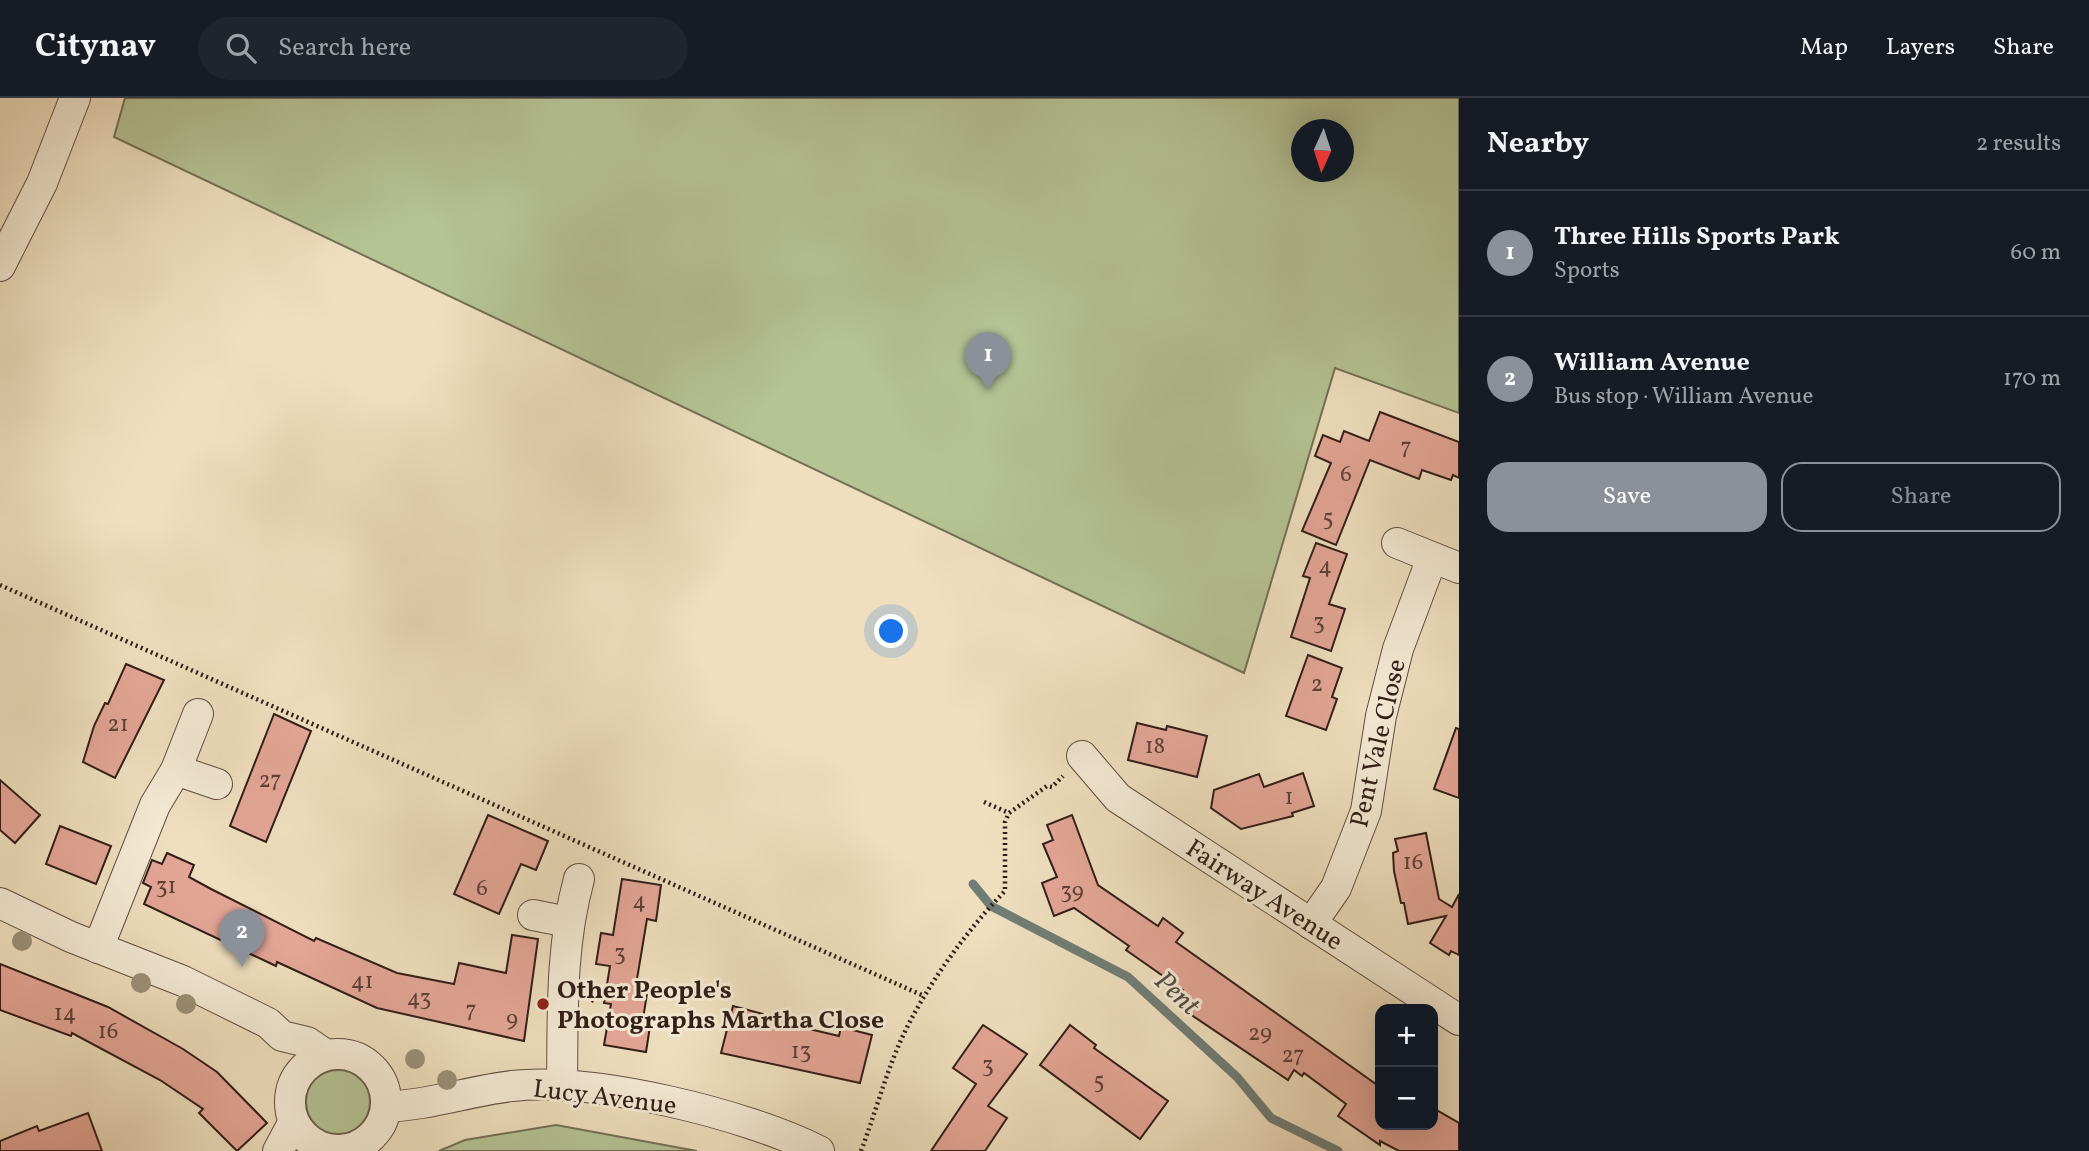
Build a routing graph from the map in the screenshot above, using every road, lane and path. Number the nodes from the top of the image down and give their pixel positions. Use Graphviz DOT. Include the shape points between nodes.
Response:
graph roads {
  1 [pos="75,98"];
  2 [pos="0,266"];
  3 [pos="1397,543"];
  4 [pos="1446,563"];
  5 [pos="0,585"];
  6 [pos="198,714"];
  7 [pos="1082,756"];
  8 [pos="176,770"];
  9 [pos="217,784"];
  10 [pos="984,802"];
  11 [pos="1009,813"];
  12 [pos="579,879"];
  13 [pos="0,903"];
  14 [pos="533,915"];
  15 [pos="568,922"];
  16 [pos="1311,924"];
  17 [pos="98,948"];
  18 [pos="606,993"];
  19 [pos="924,996"];
  20 [pos="589,1008"];
  21 [pos="1459,1020"];
  22 [pos="282,1036"];
  23 [pos="327,1055"];
  24 [pos="562,1086"];
  25 [pos="292,1087"];
  26 [pos="386,1107"];
  27 [pos="293,1123"];
  28 [pos="342,1150"];
  29 [pos="278,1151"];
  30 [pos="819,1151"];
  31 [pos="861,1151"];
  1 -- 2 [label="street" via="42,183"];
  3 -- 4 [label="street, Pent Vale Close"];
  4 -- 16 [label="street, Pent Vale Close" via="1398,649 1381,716 1366,811 1336,888"];
  5 -- 19 [label="path"];
  6 -- 8 [label="street"];
  7 -- 11 [label="path" via="1052,788 1047,786"];
  7 -- 16 [label="street, Fairway Avenue" via="1118,798"];
  8 -- 9 [label="street"];
  8 -- 17 [label="street" via="155,805"];
  10 -- 11 [label="path"];
  11 -- 19 [label="path" via="1005,822 1005,891"];
  12 -- 15 [label="street"];
  13 -- 17 [label="street"];
  14 -- 15 [label="street"];
  15 -- 24 [label="street"];
  16 -- 21 [label="street, Fairway Avenue"];
  17 -- 22 [label="street" via="183,981 268,1023"];
  18 -- 20 [label="path" via="590,1002"];
  19 -- 31 [label="path" via="901,1040"];
  22 -- 23 [label="street" via="307,1042"];
  22 -- 25 [label="street"];
  23 -- 25 [label="street" via="300,1072"];
  23 -- 26 [label="street" via="347,1055 370,1066 385,1090"];
  24 -- 26 [label="street, Lucy Avenue" via="514,1086 420,1106"];
  24 -- 30 [label="street, Lucy Avenue" via="688,1106 745,1121"];
  25 -- 27 [label="street"];
  26 -- 28 [label="street" via="375,1134"];
  27 -- 28 [label="street" via="312,1143"];
  27 -- 29 [label="street"];
}
